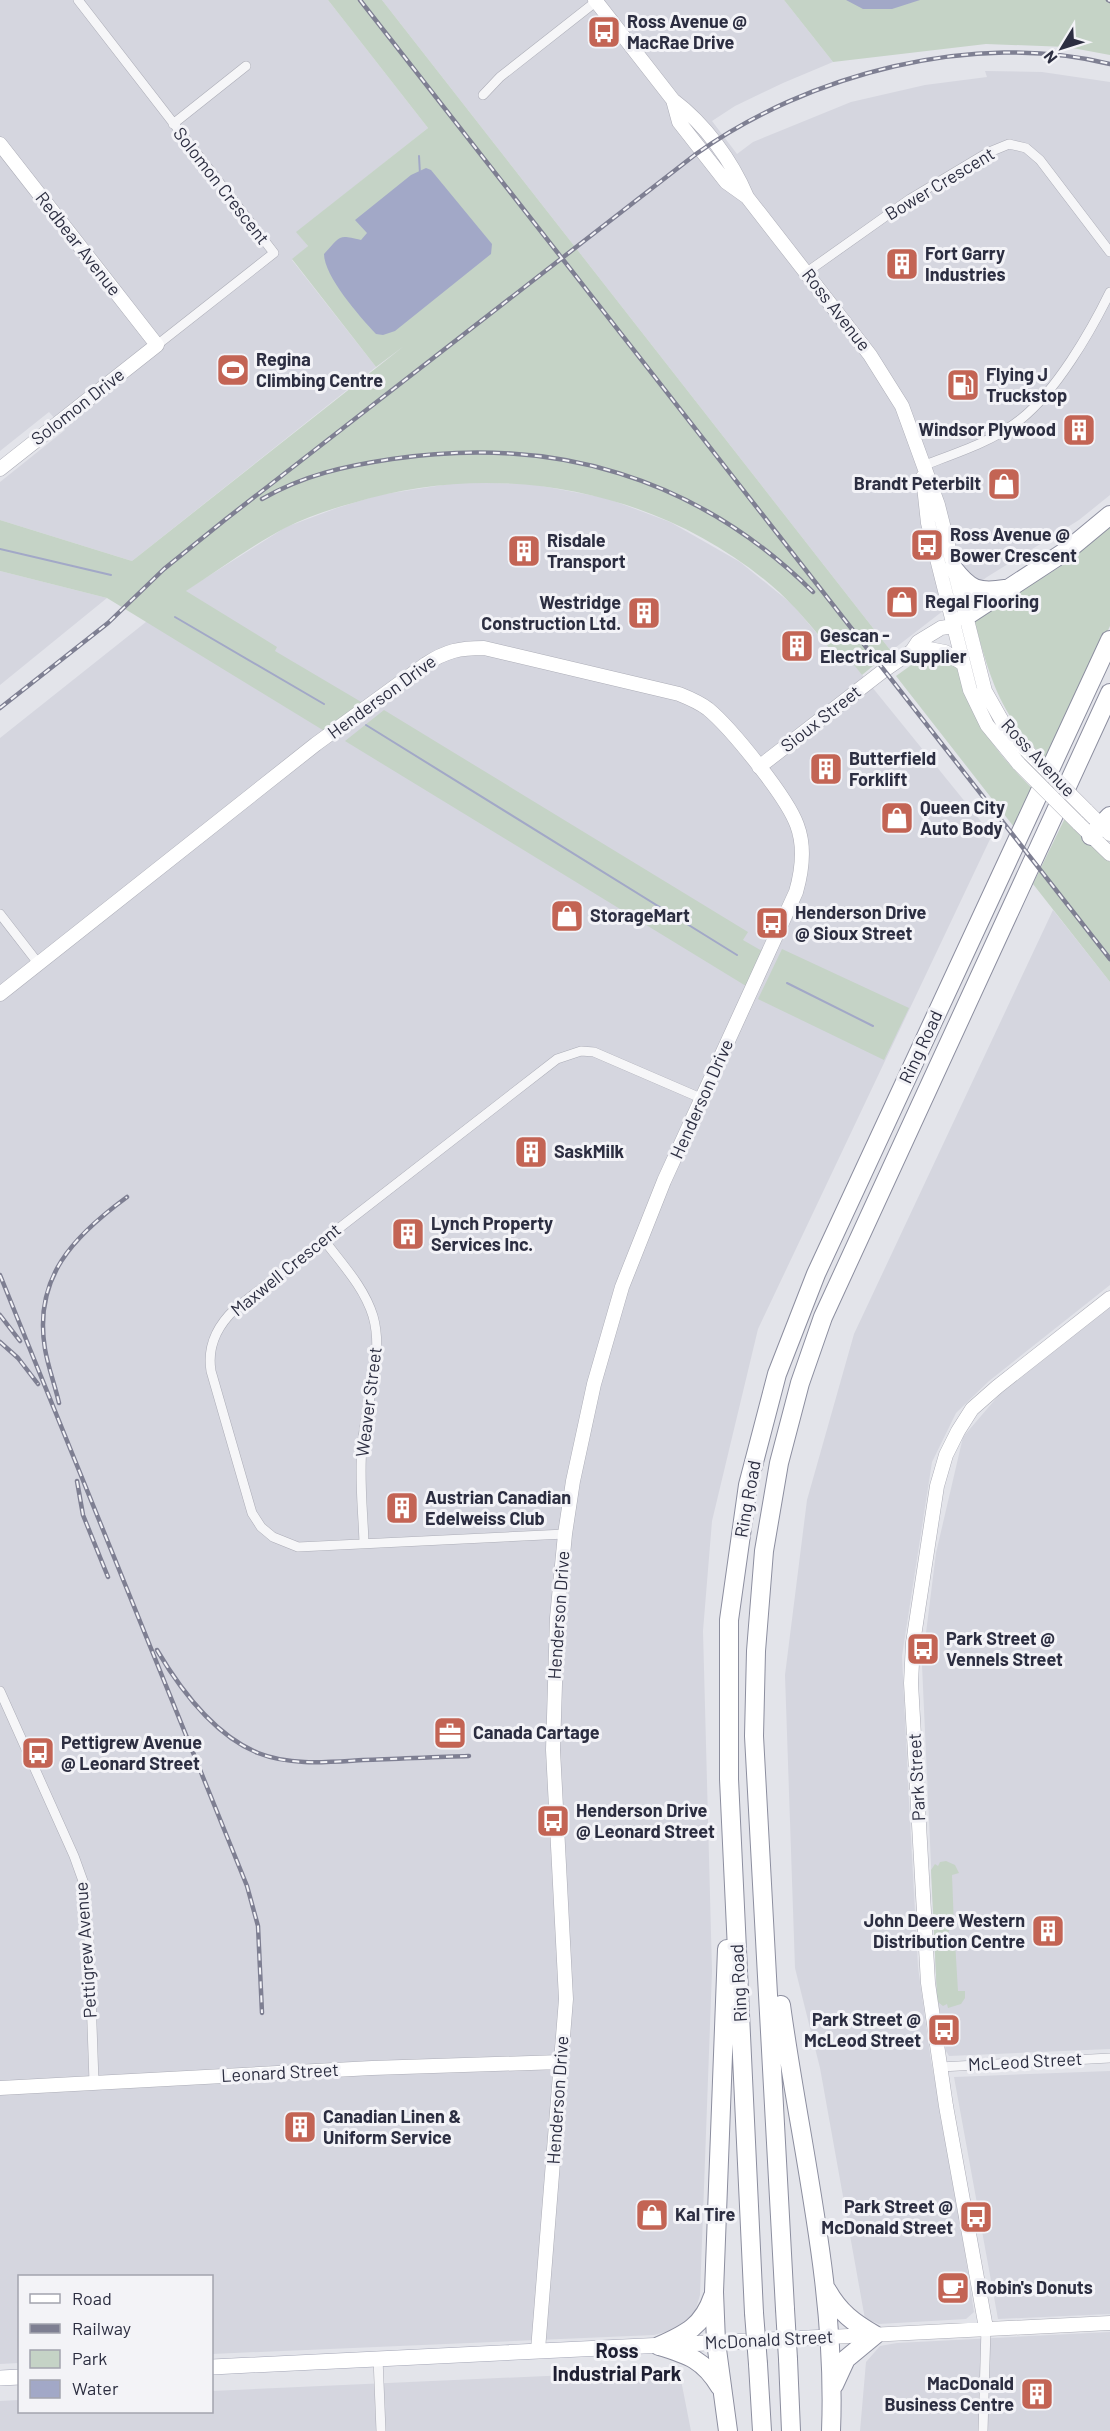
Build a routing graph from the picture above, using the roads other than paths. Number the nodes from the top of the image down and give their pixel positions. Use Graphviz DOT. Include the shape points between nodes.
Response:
graph roads {
  1 [pos="78,0"];
  2 [pos="596,0"];
  3 [pos="246,66"];
  4 [pos="483,95"];
  5 [pos="172,124"];
  6 [pos="0,144"];
  7 [pos="1110,252"];
  8 [pos="807,272"];
  9 [pos="1110,292"];
  10 [pos="157,345"];
  11 [pos="922,466"];
  12 [pos="0,469"];
  13 [pos="1110,515"];
  14 [pos="953,568"];
  15 [pos="1005,590"];
  16 [pos="959,622"];
  17 [pos="1110,640"];
  18 [pos="918,649"];
  19 [pos="962,663"];
  20 [pos="1110,693"];
  21 [pos="759,768"];
  22 [pos="1098,827"];
  23 [pos="1110,854"];
  24 [pos="0,914"];
  25 [pos="39,963"];
  26 [pos="0,994"];
  27 [pos="703,1099"];
  28 [pos="324,1240"];
  29 [pos="1110,1298"];
  30 [pos="565,1533"];
  31 [pos="364,1543"];
  32 [pos="0,1690"];
  33 [pos="729,1779"];
  34 [pos="764,1878"];
  35 [pos="1110,2058"];
  36 [pos="561,2062"];
  37 [pos="940,2067"];
  38 [pos="94,2082"];
  39 [pos="0,2088"];
  40 [pos="826,2288"];
  41 [pos="714,2292"];
  42 [pos="1110,2323"];
  43 [pos="986,2328"];
  44 [pos="875,2336"];
  45 [pos="829,2337"];
  46 [pos="716,2342"];
  47 [pos="659,2346"];
  48 [pos="538,2350"];
  49 [pos="378,2358"];
  50 [pos="213,2367"];
  51 [pos="18,2377"];
  52 [pos="0,2378"];
  53 [pos="722,2390"];
  54 [pos="833,2390"];
  55 [pos="381,2431"];
  56 [pos="728,2431"];
  57 [pos="762,2431"];
  58 [pos="791,2431"];
  59 [pos="831,2431"];
  60 [pos="983,2431"];
  1 -- 5 [label="street, Solomon Crescent"];
  2 -- 4 [label="street"];
  2 -- 8 [label="street, Ross Avenue" via="737,173 747,197"];
  3 -- 5 [label="street"];
  5 -- 10 [label="street, Solomon Crescent" via="274,253"];
  6 -- 10 [label="street, Redbear Avenue"];
  7 -- 8 [label="street, Bower Crescent" via="1040,160 1026,148 1009,144 910,199"];
  8 -- 11 [label="street, Ross Avenue" via="892,386"];
  9 -- 11 [label="street" via="1038,404 1000,433"];
  10 -- 12 [label="street, Solomon Drive"];
  11 -- 14 [label="street, Ross Avenue" via="938,505"];
  11 -- 16 [label="street, Ross Avenue" via="925,508"];
  13 -- 15 [label="highway" via="1069,549"];
  14 -- 15 [label="highway" via="976,589"];
  14 -- 16 [label="street, Ross Avenue"];
  15 -- 16 [label="highway"];
  16 -- 18 [label="street, Sioux Street" via="918,642"];
  16 -- 19 [label="street, Ross Avenue"];
  16 -- 22 [label="street, Ross Avenue, bridge" via="985,691 1006,728"];
  17 -- 33 [label="highway, Ring Road" via="816,1274 777,1374 748,1485 729,1620"];
  18 -- 19 [label="street" via="945,652"];
  18 -- 21 [label="street, Sioux Street" via="880,673"];
  19 -- 22 [label="street, Ross Avenue, bridge" via="982,717 999,742 1019,764"];
  20 -- 34 [label="highway, Ring Road" via="823,1317 800,1383 779,1463 758,1612 754,1736"];
  21 -- 25 [label="street, Henderson Drive" via="721,721 679,694 484,648 442,653 316,744"];
  21 -- 27 [label="street, Henderson Drive" via="797,824 801,842 800,879"];
  22 -- 23 [label="street, Ross Avenue"];
  24 -- 25 [label="street"];
  25 -- 26 [label="street, Henderson Drive"];
  27 -- 28 [label="street, Maxwell Crescent" via="594,1052 568,1054 551,1063"];
  27 -- 30 [label="street, Henderson Drive" via="664,1181 622,1287 594,1384"];
  28 -- 31 [label="street, Weaver Street" via="359,1286 375,1328 376,1352 362,1449"];
  28 -- 31 [label="street, Maxwell Crescent" via="229,1315 214,1335 210,1362 252,1512 261,1527 280,1541 298,1547"];
  29 -- 37 [label="street, Park Street" via="972,1409 946,1455 937,1486 913,1643 911,1683 927,1983"];
  30 -- 31 [label="street, Maxwell Crescent"];
  30 -- 36 [label="street, Henderson Drive" via="555,1653 553,1750 566,1999"];
  32 -- 38 [label="street, Pettigrew Avenue" via="83,1881"];
  33 -- 41 [label="highway"];
  33 -- 57 [label="highway, Ring Road, bridge"];
  34 -- 40 [label="highway" via="788,2060"];
  34 -- 58 [label="highway, Ring Road, bridge"];
  35 -- 37 [label="street, McLeod Street"];
  36 -- 38 [label="street, Leonard Street"];
  36 -- 48 [label="street, Henderson Drive"];
  37 -- 43 [label="street, Park Street"];
  38 -- 39 [label="street, Leonard Street"];
  40 -- 44 [label="highway" via="844,2315"];
  40 -- 45 [label="highway"];
  41 -- 46 [label="highway"];
  41 -- 47 [label="highway" via="701,2320 683,2336"];
  42 -- 43 [label="street, McDonald Street"];
  43 -- 44 [label="street, McDonald Street"];
  43 -- 60 [label="street"];
  44 -- 45 [label="street, McDonald Street"];
  44 -- 54 [label="highway" via="846,2359"];
  45 -- 46 [label="main road, McDonald Street"];
  45 -- 54 [label="highway"];
  46 -- 47 [label="main road, McDonald Street"];
  46 -- 53 [label="highway"];
  47 -- 48 [label="main road, McDonald Street"];
  47 -- 53 [label="highway" via="700,2362"];
  48 -- 49 [label="main road, McDonald Street"];
  49 -- 50 [label="main road, McDonald Street"];
  49 -- 55 [label="street"];
  51 -- 52 [label="main road"];
  53 -- 56 [label="highway"];
  54 -- 59 [label="highway"];
}
